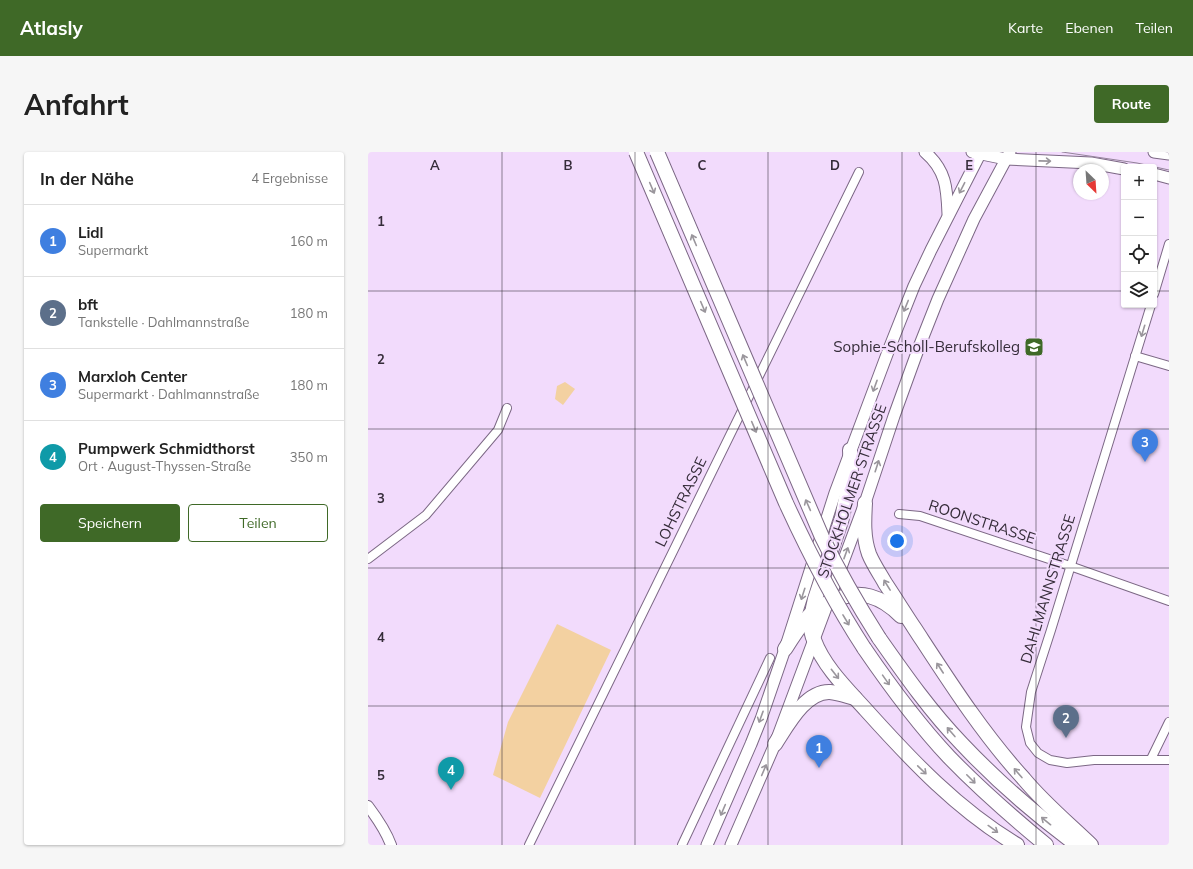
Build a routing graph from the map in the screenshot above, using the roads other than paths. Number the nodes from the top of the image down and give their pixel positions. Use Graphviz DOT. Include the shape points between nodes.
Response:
graph roads {
  1 [pos="636,152"];
  2 [pos="657,152"];
  3 [pos="925,152"];
  4 [pos="1154,152"];
  5 [pos="978,153"];
  6 [pos="1169,154"];
  7 [pos="1008,156"];
  8 [pos="1121,168"];
  9 [pos="859,172"];
  10 [pos="1157,175"];
  11 [pos="1169,178"];
  12 [pos="948,214"];
  13 [pos="1169,244"];
  14 [pos="1157,284"];
  15 [pos="1150,308"];
  16 [pos="1135,356"];
  17 [pos="1169,366"];
  18 [pos="507,408"];
  19 [pos="850,450"];
  20 [pos="865,503"];
  21 [pos="899,514"];
  22 [pos="368,559"];
  23 [pos="1070,566"];
  24 [pos="1169,601"];
  25 [pos="828,603"];
  26 [pos="812,612"];
  27 [pos="916,630"];
  28 [pos="814,641"];
  29 [pos="785,649"];
  30 [pos="770,658"];
  31 [pos="855,698"];
  32 [pos="1169,722"];
  33 [pos="775,744"];
  34 [pos="1151,759"];
  35 [pos="1169,760"];
  36 [pos="368,806"];
  37 [pos="392,845"];
  38 [pos="529,845"];
  39 [pos="682,845"];
  40 [pos="707,845"];
  41 [pos="730,845"];
  42 [pos="1017,845"];
  43 [pos="1046,845"];
  44 [pos="1077,845"];
  45 [pos="1091,845"];
  1 -- 43 [label="highway, one-way, bridge" via="786,503 844,617 891,687 948,756 1015,820"];
  44 -- 2 [label="highway, one-way, bridge" via="1028,807 961,744 906,676 860,608 822,537"];
  3 -- 12 [label="main road" via="939,167 944,179"];
  4 -- 6 [label="main road"];
  5 -- 7 [label="main road"];
  5 -- 12 [label="main road, STOCKHOLMER STRASSE, one-way"];
  7 -- 8 [label="main road, one-way" via="1022,161 1091,163"];
  20 -- 7 [label="main road, STOCKHOLMER STRASSE, one-way" via="896,409 938,298 974,219"];
  9 -- 38 [label="street, LOHSTRASSE"];
  10 -- 11 [label="main road"];
  12 -- 19 [label="main road, STOCKHOLMER STRASSE, one-way" via="914,286"];
  13 -- 14 [label="street"];
  15 -- 16 [label="street, DAHLMANNSTRASSE, one-way"];
  16 -- 17 [label="street"];
  16 -- 23 [label="street, DAHLMANNSTRASSE"];
  18 -- 22 [label="street" via="498,430 426,515"];
  19 -- 26 [label="highway" via="851,473 842,518"];
  19 -- 29 [label="main road, STOCKHOLMER STRASSE, one-way"];
  25 -- 20 [label="main road, STOCKHOLMER STRASSE, one-way"];
  27 -- 20 [label="highway, one-way" via="869,554 863,523"];
  21 -- 23 [label="street, ROONSTRASSE" via="920,516"];
  23 -- 24 [label="street, ROONSTRASSE"];
  23 -- 34 [label="street, DAHLMANNSTRASSE" via="1031,692 1026,727 1030,743 1038,753 1050,760 1067,763"];
  25 -- 26 [label="highway"];
  25 -- 27 [label="highway" via="850,595 879,599 893,608"];
  25 -- 28 [label="main road, STOCKHOLMER STRASSE"];
  26 -- 28 [label="highway"];
  26 -- 29 [label="highway"];
  45 -- 27 [label="highway, one-way" via="1039,795 1004,756 961,699"];
  28 -- 31 [label="highway, one-way" via="825,662"];
  28 -- 33 [label="main road, STOCKHOLMER STRASSE"];
  29 -- 40 [label="main road, STOCKHOLMER STRASSE, one-way" via="754,738"];
  30 -- 39 [label="street"];
  31 -- 33 [label="highway" via="829,692 816,695 796,713"];
  31 -- 42 [label="highway, one-way" via="945,792 970,813"];
  32 -- 34 [label="street"];
  41 -- 33 [label="main road, STOCKHOLMER STRASSE, one-way"];
  34 -- 35 [label="street, DAHLMANNSTRASSE"];
  36 -- 37 [label="street" via="379,820"];
}
